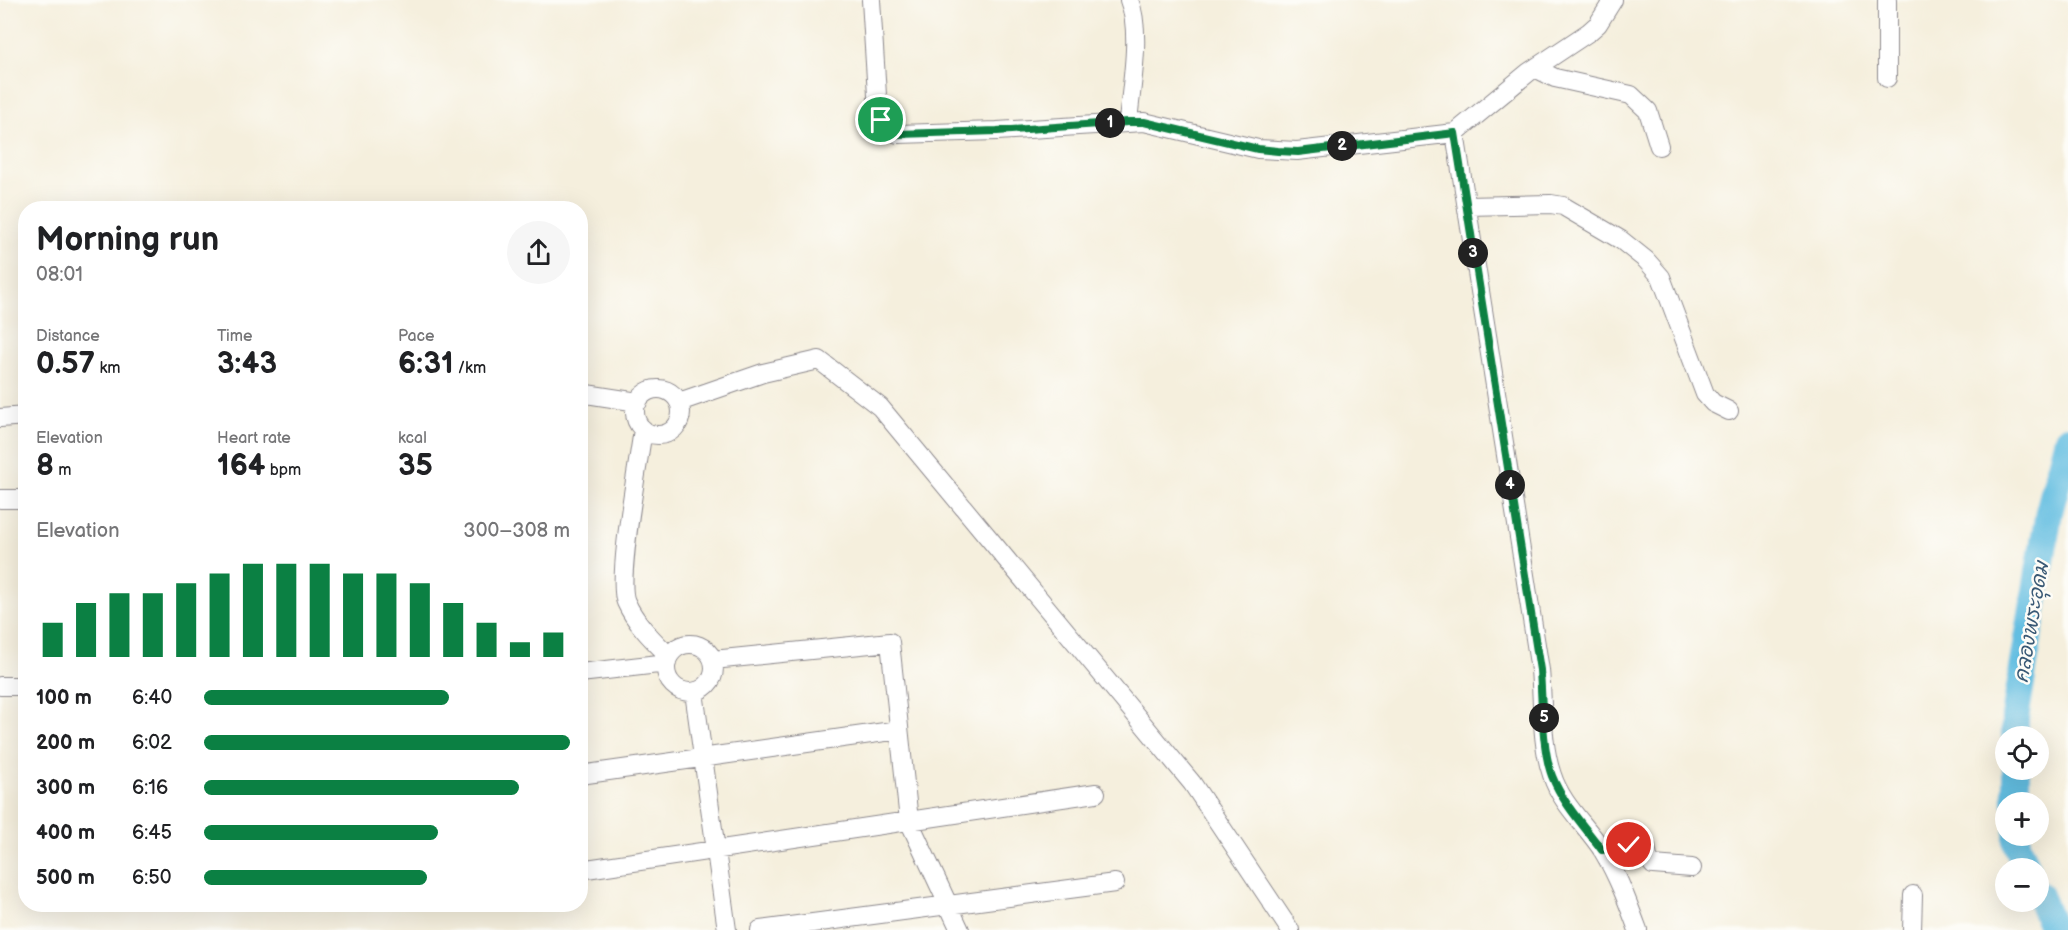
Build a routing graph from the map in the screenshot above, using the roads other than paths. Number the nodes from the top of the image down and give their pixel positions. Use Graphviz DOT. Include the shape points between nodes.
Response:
graph roads {
  1 [pos="871,0"];
  2 [pos="1129,0"];
  3 [pos="1613,0"];
  4 [pos="1887,0"];
  5 [pos="1535,68"];
  6 [pos="1887,78"];
  7 [pos="1128,122"];
  8 [pos="1455,133"];
  9 [pos="1659,146"];
  10 [pos="1467,206"];
  11 [pos="588,394"];
  12 [pos="638,402"];
  13 [pos="679,402"];
  14 [pos="1728,411"];
  15 [pos="18,417"];
  16 [pos="0,418"];
  17 [pos="643,429"];
  18 [pos="0,499"];
  19 [pos="18,499"];
  20 [pos="668,659"];
  21 [pos="712,660"];
  22 [pos="588,672"];
  23 [pos="0,686"];
  24 [pos="18,686"];
  25 [pos="694,692"];
  26 [pos="899,729"];
  27 [pos="703,757"];
  28 [pos="588,774"];
  29 [pos="1096,793"];
  30 [pos="909,821"];
  31 [pos="716,850"];
  32 [pos="1602,850"];
  33 [pos="1692,867"];
  34 [pos="588,869"];
  35 [pos="1115,883"];
  36 [pos="1913,895"];
  37 [pos="948,904"];
  38 [pos="1919,929"];
  39 [pos="727,930"];
  40 [pos="760,930"];
  41 [pos="960,930"];
  42 [pos="1290,930"];
  43 [pos="1638,930"];
  1 -- 7 [label="street" via="878,111 885,128 898,134"];
  2 -- 7 [label="street" via="1135,37"];
  3 -- 5 [label="street" via="1589,32"];
  4 -- 6 [label="street"];
  5 -- 8 [label="street"];
  5 -- 9 [label="street" via="1555,78 1631,95 1648,111"];
  7 -- 8 [label="street" via="1160,125 1258,149 1298,152"];
  8 -- 10 [label="street"];
  10 -- 14 [label="street" via="1563,206 1622,240 1661,277 1705,394"];
  10 -- 32 [label="street" via="1540,670 1552,776"];
  11 -- 12 [label="street"];
  12 -- 13 [label="street" via="647,392 662,389"];
  12 -- 17 [label="street" via="636,416"];
  13 -- 17 [label="street" via="681,417 672,430 658,435"];
  13 -- 42 [label="street" via="763,373 819,360 880,407 1192,783"];
  15 -- 16 [label="street"];
  17 -- 20 [label="street" via="623,575 625,601"];
  18 -- 19 [label="street"];
  20 -- 21 [label="street" via="681,646 695,645"];
  20 -- 22 [label="street"];
  20 -- 25 [label="street" via="672,684"];
  21 -- 25 [label="street" via="714,668 708,683"];
  21 -- 26 [label="street" via="890,642"];
  23 -- 24 [label="street"];
  25 -- 27 [label="street"];
  26 -- 27 [label="street"];
  26 -- 30 [label="street"];
  27 -- 28 [label="street"];
  27 -- 31 [label="street"];
  29 -- 30 [label="street"];
  30 -- 31 [label="street"];
  30 -- 37 [label="street"];
  31 -- 34 [label="street"];
  31 -- 39 [label="street"];
  32 -- 33 [label="street" via="1646,846 1653,865"];
  32 -- 43 [label="street" via="1620,882"];
  35 -- 37 [label="street"];
  36 -- 38 [label="street"];
  37 -- 40 [label="street"];
  37 -- 41 [label="street"];
}
